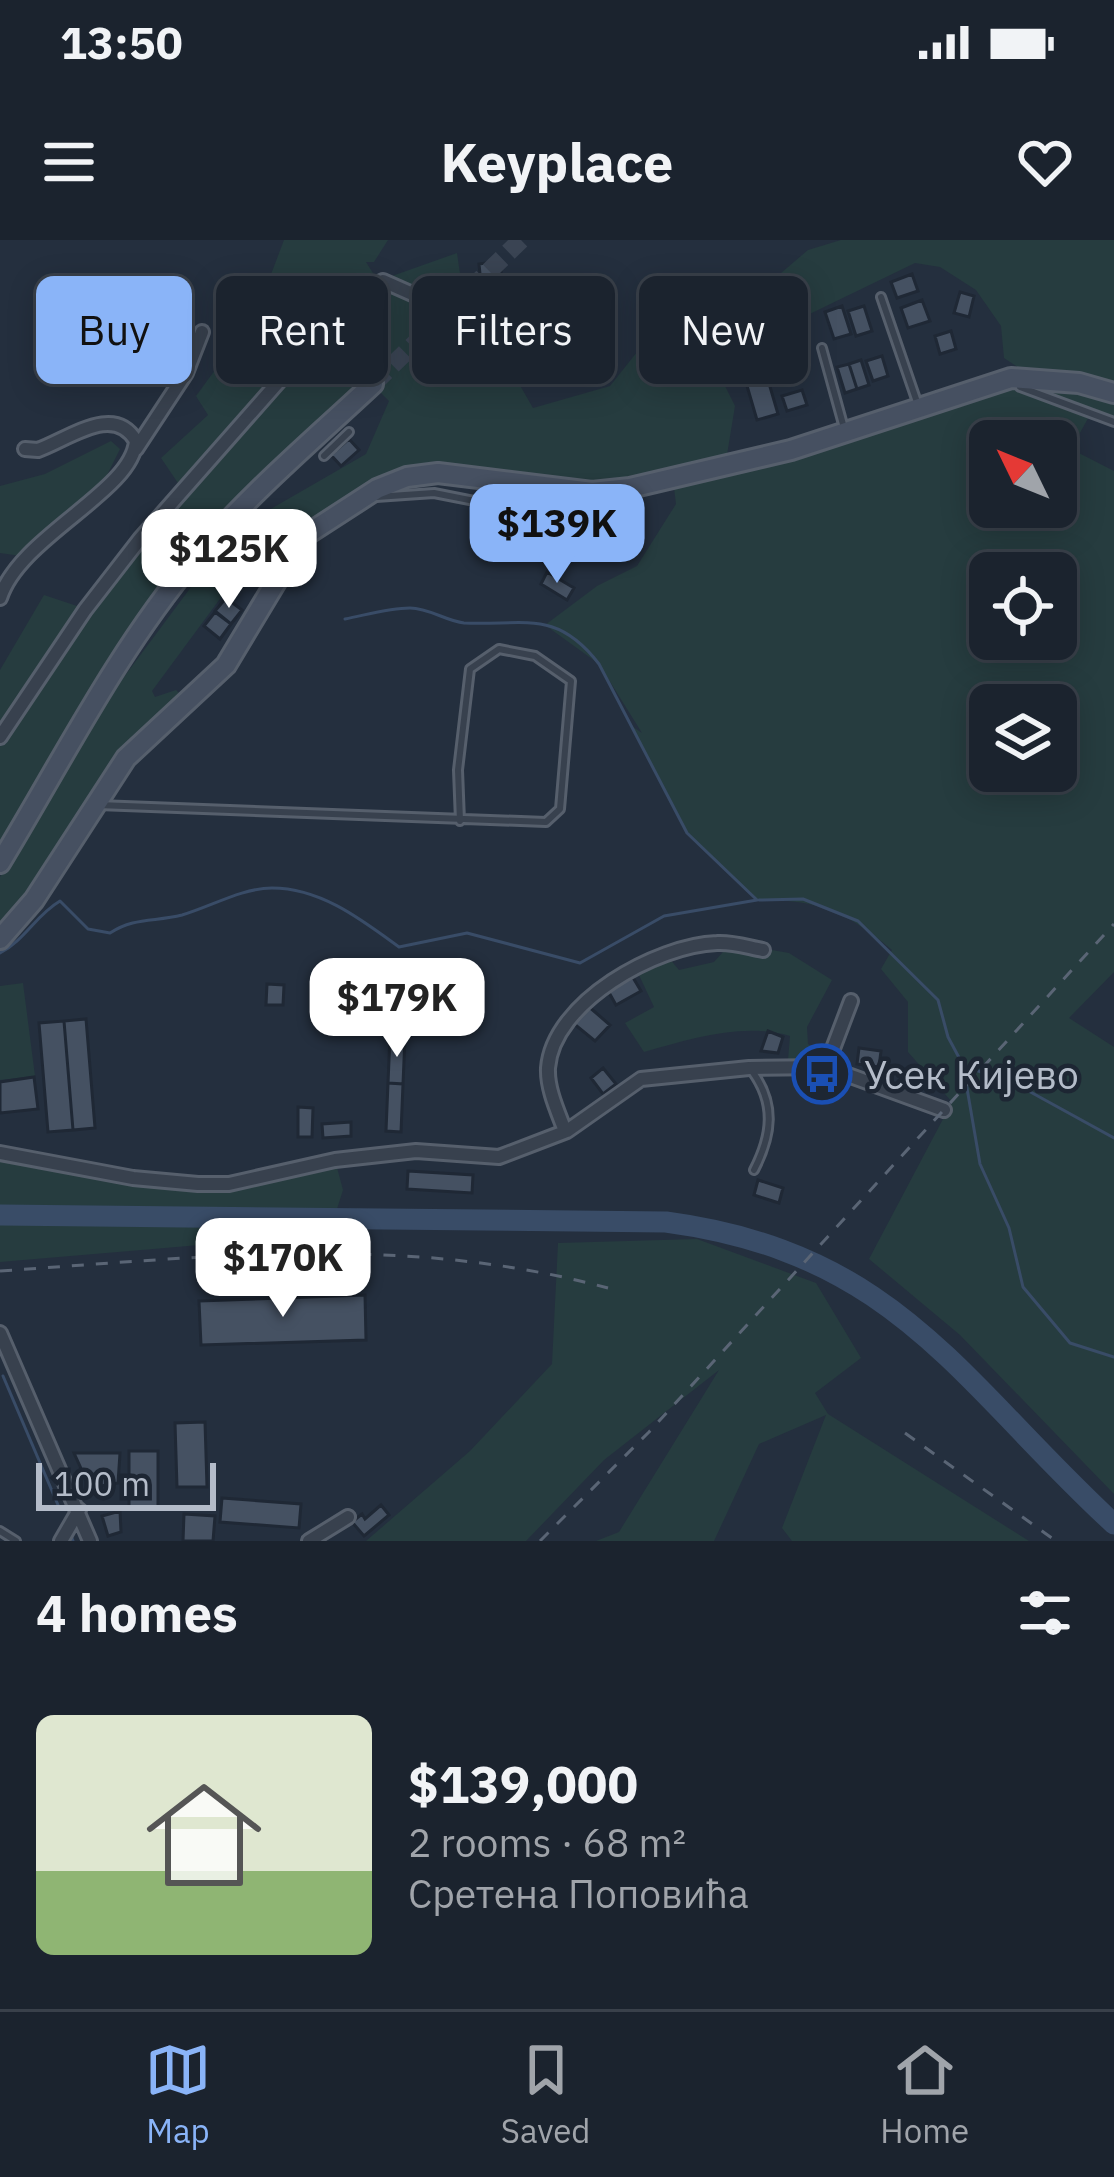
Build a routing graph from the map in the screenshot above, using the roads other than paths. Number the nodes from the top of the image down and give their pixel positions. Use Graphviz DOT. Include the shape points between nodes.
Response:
graph roads {
  1 [pos="412,294"];
  2 [pos="881,297"];
  3 [pos="202,332"];
  4 [pos="822,348"];
  5 [pos="999,380"];
  6 [pos="373,384"];
  7 [pos="1114,393"];
  8 [pos="919,405"];
  9 [pos="1114,422"];
  10 [pos="845,431"];
  11 [pos="349,432"];
  12 [pos="25,449"];
  13 [pos="136,450"];
  14 [pos="322,453"];
  15 [pos="552,488"];
  16 [pos="366,496"];
  17 [pos="603,531"];
  18 [pos="538,537"];
  19 [pos="1,590"];
  20 [pos="0,737"];
  21 [pos="94,805"];
  22 [pos="460,821"];
  23 [pos="0,863"];
  24 [pos="0,939"];
  25 [pos="763,950"];
  26 [pos="850,1000"];
  27 [pos="826,1067"];
  28 [pos="749,1068"];
  29 [pos="944,1110"];
  30 [pos="565,1131"];
  31 [pos="0,1153"];
  32 [pos="754,1170"];
  33 [pos="0,1333"];
  34 [pos="7,1364"];
  35 [pos="79,1510"];
  36 [pos="349,1516"];
  37 [pos="0,1531"];
  38 [pos="16,1541"];
  39 [pos="62,1541"];
  40 [pos="89,1541"];
  41 [pos="309,1541"];
  1 -- 20 [label="street" via="383,281 354,296 140,539"];
  2 -- 8 [label="lane"];
  3 -- 13 [label="street" via="186,373"];
  4 -- 10 [label="lane"];
  5 -- 7 [label="street" via="1033,377"];
  5 -- 8 [label="street"];
  5 -- 9 [label="lane"];
  6 -- 14 [label="street"];
  8 -- 10 [label="street"];
  10 -- 15 [label="street" via="699,476 621,489"];
  11 -- 14 [label="lane"];
  12 -- 13 [label="street" via="117,422 133,434"];
  13 -- 19 [label="street" via="107,487 23,558"];
  14 -- 23 [label="street" via="245,503 183,574"];
  15 -- 16 [label="street" via="438,473"];
  15 -- 17 [label="lane"];
  16 -- 18 [label="lane" via="434,493 530,512"];
  16 -- 21 [label="street" via="303,537 226,665 126,758"];
  21 -- 22 [label="lane"];
  21 -- 24 [label="street"];
  22 -- 22 [label="lane" via="546,822 560,809 571,681 535,656 499,649 470,669"];
  25 -- 30 [label="street" via="731,943 682,949 587,998 560,1034 548,1068"];
  26 -- 27 [label="street"];
  27 -- 28 [label="street"];
  27 -- 29 [label="street"];
  28 -- 30 [label="street" via="641,1079"];
  28 -- 32 [label="lane" via="770,1109"];
  30 -- 31 [label="street" via="499,1157 416,1150 229,1184 133,1178"];
  33 -- 34 [label="street"];
  34 -- 35 [label="street"];
  35 -- 39 [label="street"];
  35 -- 40 [label="street"];
  36 -- 41 [label="street"];
  37 -- 38 [label="lane"];
}
